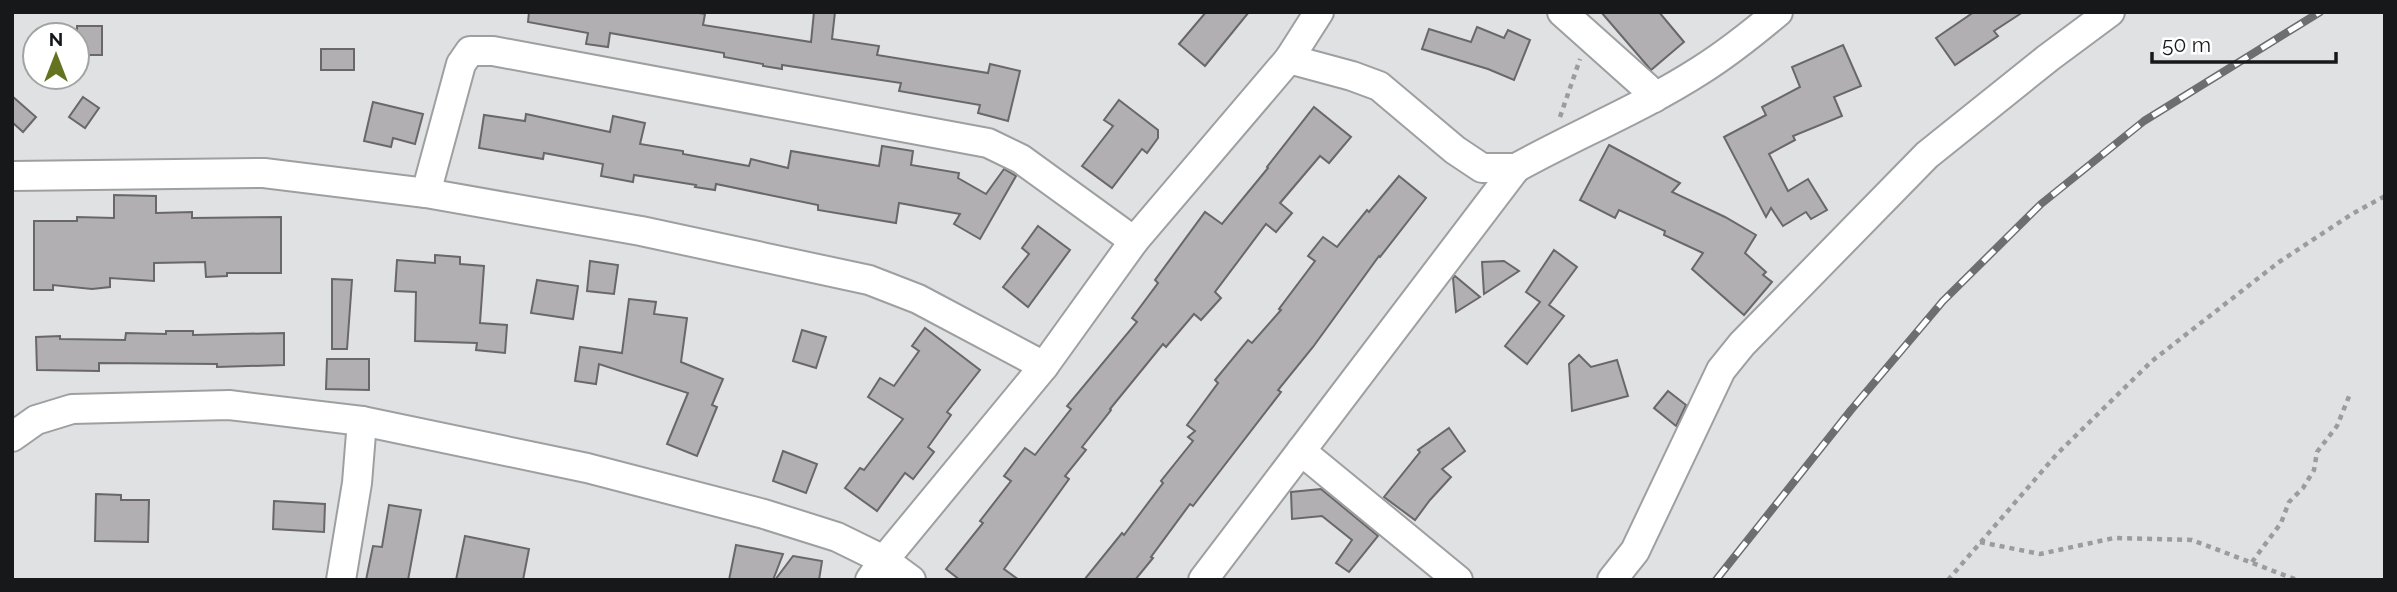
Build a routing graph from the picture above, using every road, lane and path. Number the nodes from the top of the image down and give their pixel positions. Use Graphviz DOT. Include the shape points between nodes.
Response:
graph roads {
  1 [pos="1319,12"];
  2 [pos="1562,12"];
  3 [pos="1777,12"];
  4 [pos="2110,12"];
  5 [pos="1587,37"];
  6 [pos="1289,59"];
  7 [pos="1654,98"];
  8 [pos="1551,148"];
  9 [pos="1516,168"];
  10 [pos="12,176"];
  11 [pos="426,193"];
  12 [pos="2385,196"];
  13 [pos="1134,241"];
  14 [pos="1044,366"];
  15 [pos="2350,394"];
  16 [pos="362,421"];
  17 [pos="12,437"];
  18 [pos="1301,451"];
  19 [pos="1980,542"];
  20 [pos="2252,562"];
  21 [pos="877,570"];
  22 [pos="1210,577"];
  23 [pos="341,580"];
  24 [pos="911,580"];
  25 [pos="1458,580"];
  26 [pos="1612,580"];
  27 [pos="1948,580"];
  28 [pos="2297,580"];
  1 -- 6 [label="street"];
  2 -- 5 [label="street"];
  3 -- 7 [label="street" via="1701,71"];
  4 -- 26 [label="street" via="1927,155 1742,344 1721,370 1635,551"];
  5 -- 7 [label="street"];
  5 -- 8 [label="path"];
  6 -- 9 [label="street" via="1379,86 1482,168"];
  6 -- 13 [label="street"];
  7 -- 8 [label="street"];
  8 -- 9 [label="street"];
  9 -- 18 [label="street"];
  10 -- 11 [label="street" via="264,173"];
  11 -- 13 [label="street" via="461,64 470,51 493,51 988,143 1021,159"];
  11 -- 14 [label="street" via="641,231 869,280 918,299"];
  12 -- 19 [label="path" via="2279,262 2152,361 2057,454"];
  13 -- 14 [label="street"];
  14 -- 21 [label="street"];
  15 -- 20 [label="path" via="2337,426 2317,452 2314,470"];
  16 -- 17 [label="street" via="229,405 72,409 36,420"];
  16 -- 21 [label="street" via="587,468 764,514 837,537"];
  16 -- 23 [label="street"];
  18 -- 22 [label="street"];
  18 -- 25 [label="street"];
  19 -- 20 [label="path" via="2040,554 2114,538 2192,540"];
  19 -- 27 [label="path"];
  20 -- 28 [label="path"];
  21 -- 24 [label="street"];
}
